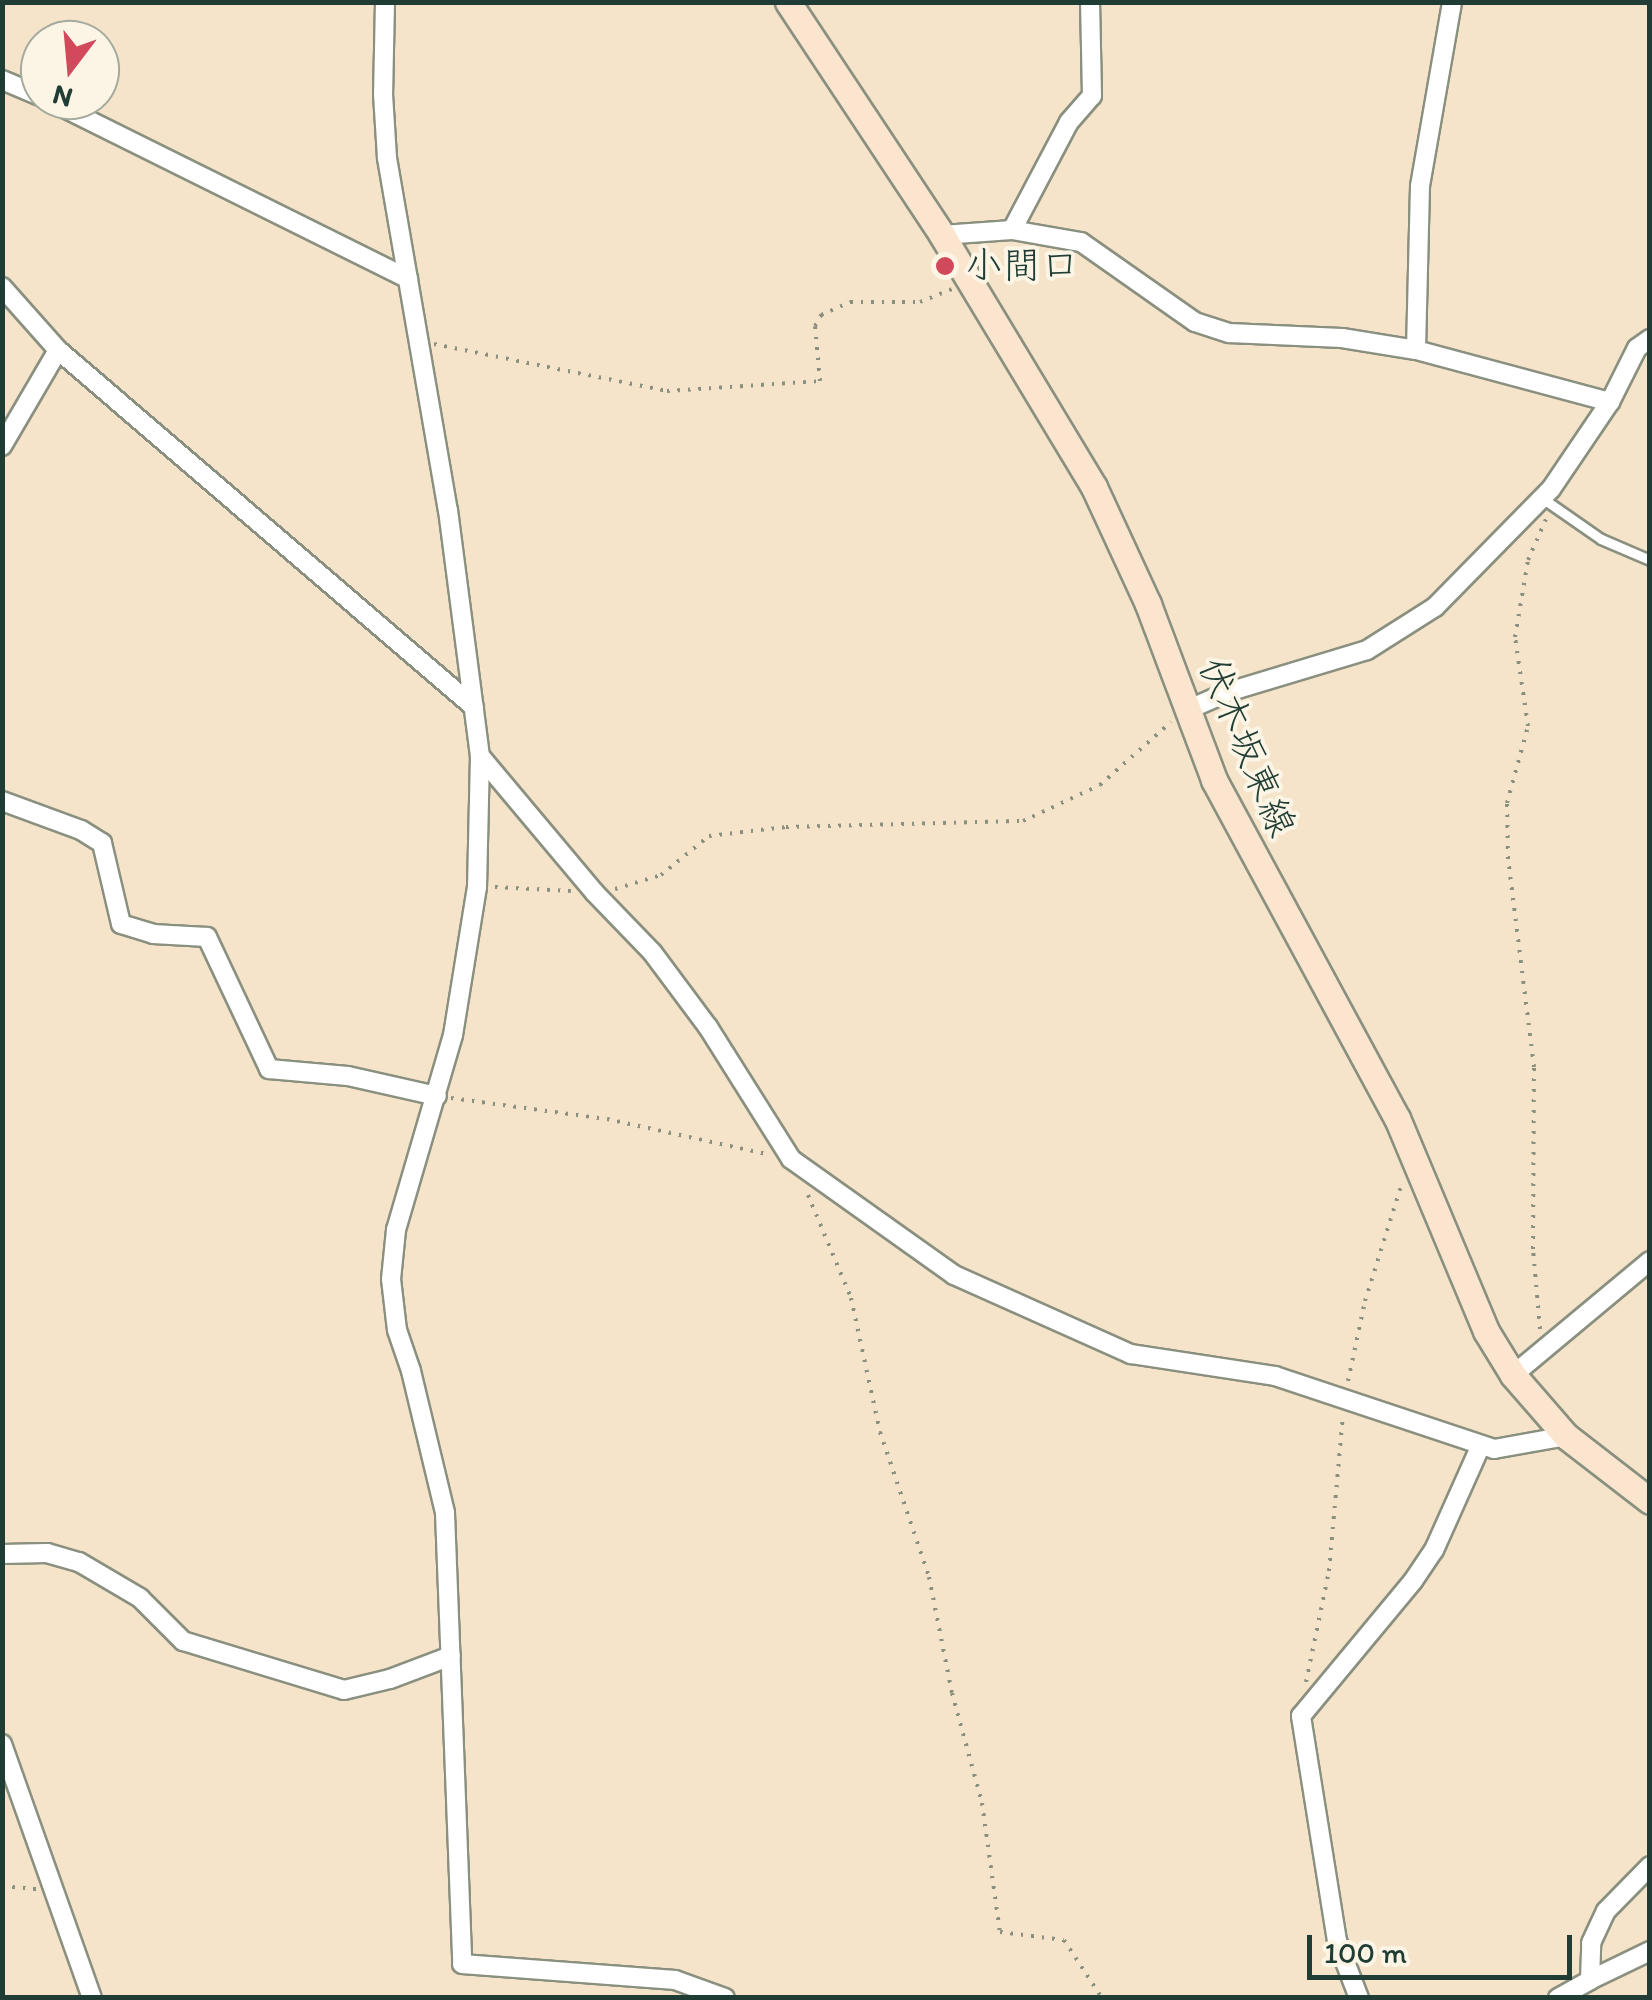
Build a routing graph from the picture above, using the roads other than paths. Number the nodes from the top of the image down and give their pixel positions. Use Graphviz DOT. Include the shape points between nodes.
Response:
graph roads {
  1 [pos="385,2"];
  2 [pos="788,2"];
  3 [pos="1090,2"];
  4 [pos="1452,2"];
  5 [pos="88,120"];
  6 [pos="1012,230"];
  7 [pos="942,235"];
  8 [pos="408,280"];
  9 [pos="2,287"];
  10 [pos="1650,339"];
  11 [pos="58,350"];
  12 [pos="1416,350"];
  13 [pos="1641,358"];
  14 [pos="1610,402"];
  15 [pos="2,446"];
  16 [pos="1547,502"];
  17 [pos="1650,560"];
  18 [pos="474,707"];
  19 [pos="1187,710"];
  20 [pos="480,756"];
  21 [pos="2,801"];
  22 [pos="436,1096"];
  23 [pos="1650,1261"];
  24 [pos="1512,1375"];
  25 [pos="1566,1436"];
  26 [pos="1481,1444"];
  27 [pos="1650,1501"];
  28 [pos="2,1554"];
  29 [pos="451,1656"];
  30 [pos="2,1744"];
  31 [pos="1650,1866"];
  32 [pos="1650,1951"];
  33 [pos="1590,1980"];
  34 [pos="92,1998"];
  35 [pos="725,1998"];
  36 [pos="1359,1998"];
  37 [pos="1558,1998"];
  1 -- 8 [label="street" via="387,158"];
  2 -- 7 [label="main road, 伏木坂東線"];
  3 -- 6 [label="street" via="1092,96 1069,122"];
  4 -- 12 [label="street" via="1420,186"];
  5 -- 8 [label="street"];
  6 -- 7 [label="street"];
  6 -- 12 [label="street" via="1081,242 1195,322 1229,333 1342,338"];
  7 -- 19 [label="main road, 伏木坂東線" via="1101,502"];
  8 -- 18 [label="street"];
  9 -- 11 [label="street"];
  10 -- 13 [label="street"];
  11 -- 15 [label="street"];
  11 -- 18 [label="street"];
  12 -- 14 [label="street"];
  13 -- 14 [label="street"];
  14 -- 16 [label="street"];
  16 -- 17 [label="lane" via="1600,539"];
  16 -- 19 [label="street" via="1435,608 1366,650"];
  18 -- 20 [label="street"];
  19 -- 24 [label="main road, 伏木坂東線" via="1250,853 1397,1118 1486,1331"];
  20 -- 22 [label="street" via="478,886"];
  20 -- 26 [label="street" via="652,952 792,1159 954,1274 1132,1354 1275,1376"];
  21 -- 22 [label="street" via="102,843 122,924 153,934 207,936 269,1069 348,1076"];
  22 -- 29 [label="street" via="396,1230 391,1279 397,1330 445,1513"];
  23 -- 24 [label="street"];
  24 -- 25 [label="main road, 伏木坂東線"];
  25 -- 26 [label="street" via="1494,1449"];
  25 -- 27 [label="main road, 伏木坂東線"];
  26 -- 36 [label="street" via="1434,1550 1303,1710 1321,1862 1337,1941"];
  28 -- 29 [label="street" via="47,1553 78,1562 140,1598 183,1641 344,1690"];
  29 -- 35 [label="street" via="462,1964 676,1980"];
  30 -- 34 [label="street"];
  31 -- 33 [label="street" via="1606,1910 1592,1943"];
  32 -- 33 [label="street"];
  33 -- 37 [label="street"];
}
